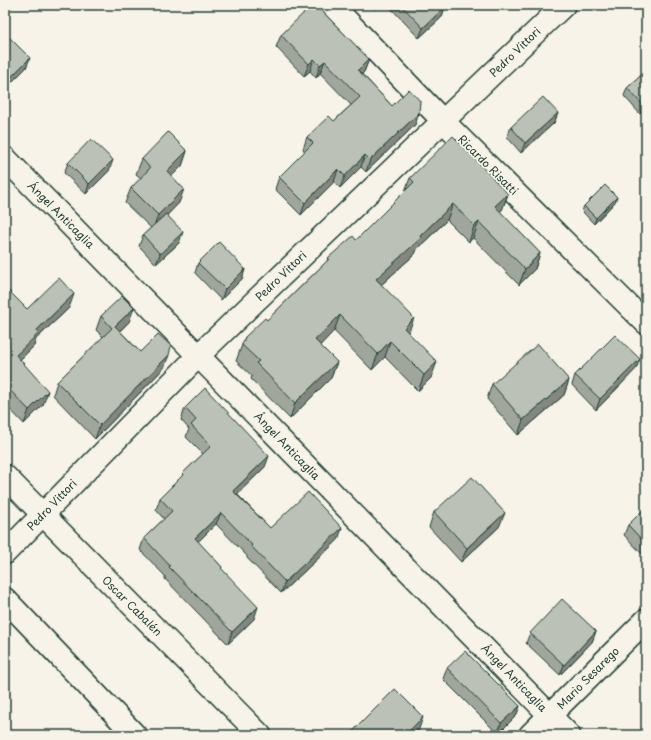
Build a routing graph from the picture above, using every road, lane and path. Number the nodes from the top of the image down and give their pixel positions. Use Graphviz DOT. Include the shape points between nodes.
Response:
graph roads {
  1 [pos="332,5"];
  2 [pos="564,5"];
  3 [pos="444,121"];
  4 [pos="5,158"];
  5 [pos="646,323"];
  6 [pos="199,355"];
  7 [pos="5,476"];
  8 [pos="43,515"];
  9 [pos="5,553"];
  10 [pos="5,599"];
  11 [pos="646,620"];
  12 [pos="550,716"];
  13 [pos="135,735"];
  14 [pos="260,735"];
  15 [pos="530,735"];
  16 [pos="569,735"];
  1 -- 3 [label="street, Ricardo Risatti"];
  2 -- 3 [label="street, Pedro Vittori"];
  3 -- 5 [label="street, Ricardo Risatti"];
  3 -- 6 [label="street, Pedro Vittori"];
  4 -- 6 [label="street, Ángel Anticaglia"];
  6 -- 8 [label="street, Pedro Vittori"];
  6 -- 12 [label="street, Ángel Anticaglia"];
  7 -- 8 [label="street, Oscar Cabalén"];
  8 -- 9 [label="street, Pedro Vittori"];
  8 -- 14 [label="street, Oscar Cabalén"];
  10 -- 13 [label="street"];
  11 -- 12 [label="street, Mario Sesarego"];
  12 -- 15 [label="street, Mario Sesarego"];
  12 -- 16 [label="street, Ángel Anticaglia"];
}
